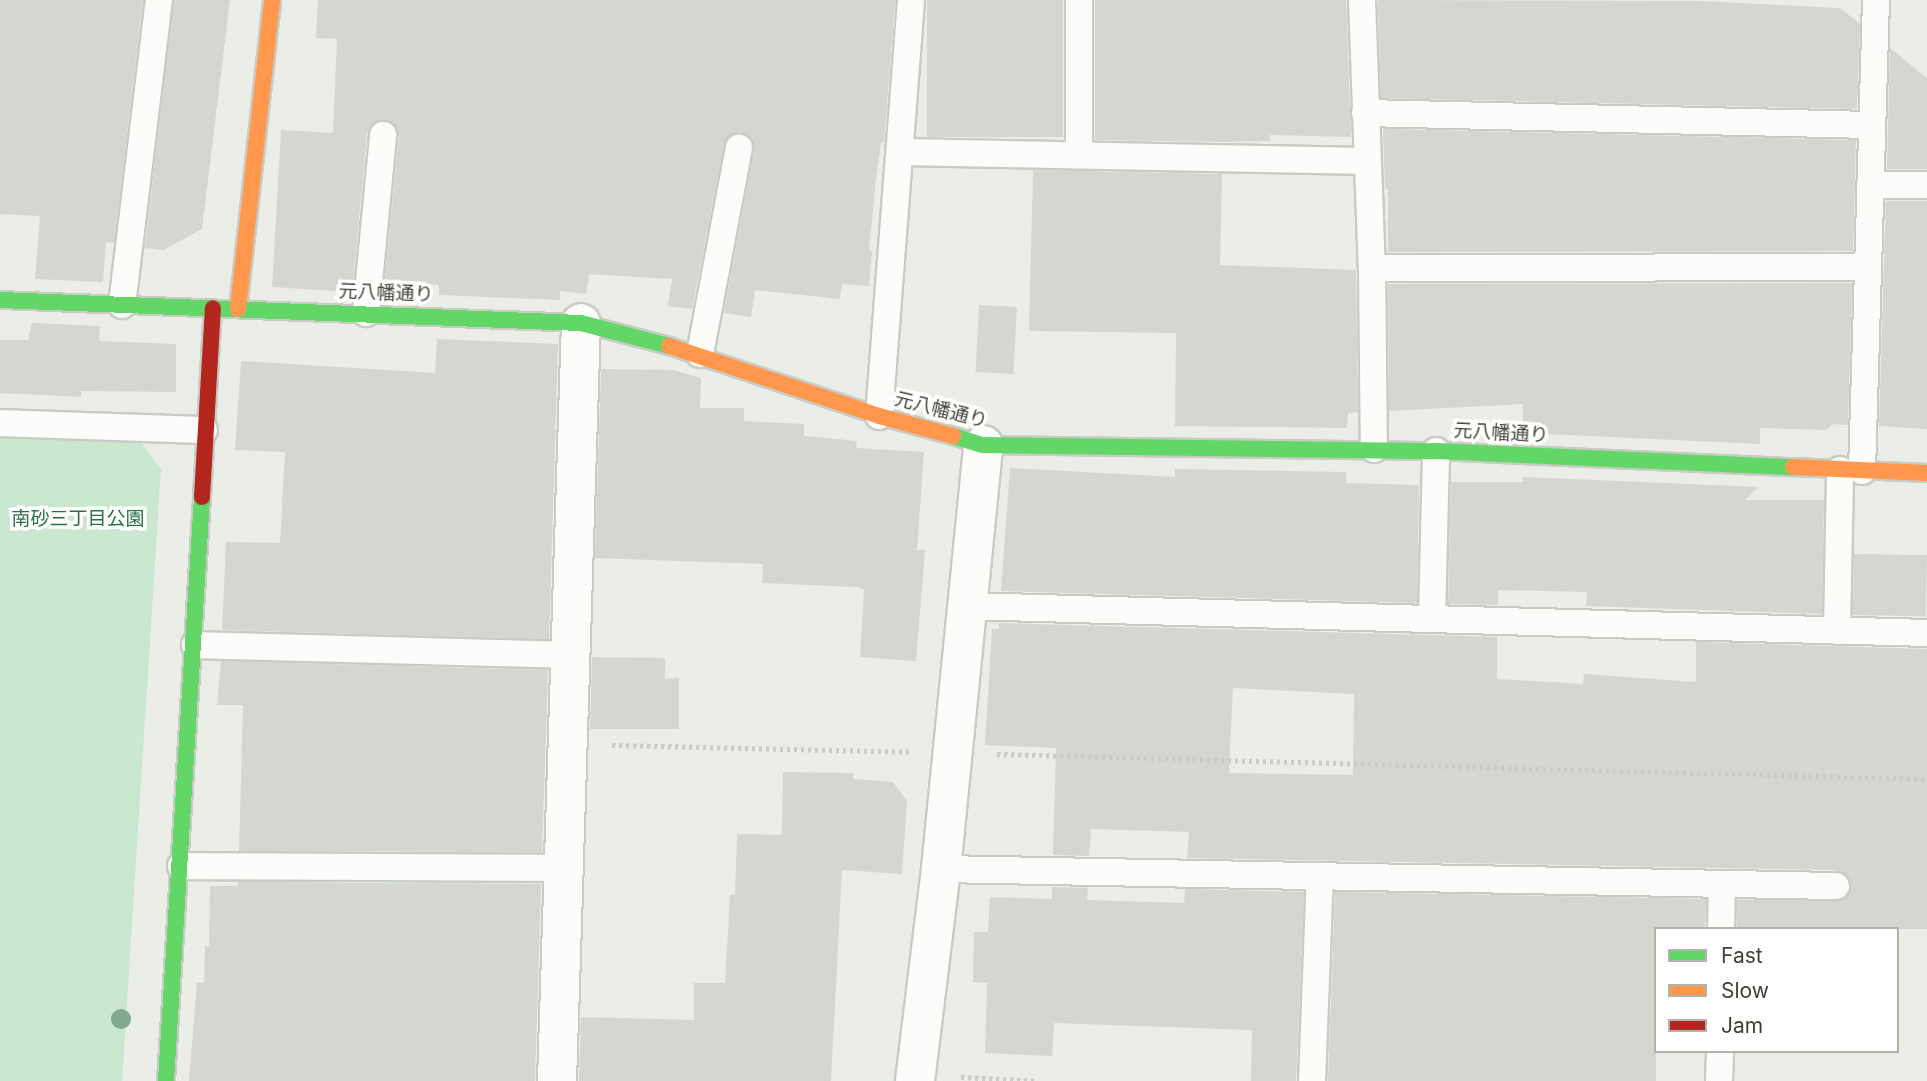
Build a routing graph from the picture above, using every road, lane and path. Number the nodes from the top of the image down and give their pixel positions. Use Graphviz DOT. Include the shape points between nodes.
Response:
graph roads {
  1 [pos="159,0"];
  2 [pos="272,0"];
  3 [pos="911,0"];
  4 [pos="1079,0"];
  5 [pos="1362,0"];
  6 [pos="1875,0"];
  7 [pos="1365,113"];
  8 [pos="1872,125"];
  9 [pos="383,135"];
  10 [pos="738,148"];
  11 [pos="900,152"];
  12 [pos="1079,154"];
  13 [pos="1367,161"];
  14 [pos="1870,185"];
  15 [pos="1927,185"];
  16 [pos="1868,267"];
  17 [pos="1372,268"];
  18 [pos="0,300"];
  19 [pos="122,305"];
  20 [pos="213,308"];
  21 [pos="238,309"];
  22 [pos="366,313"];
  23 [pos="581,323"];
  24 [pos="700,355"];
  25 [pos="879,416"];
  26 [pos="0,423"];
  27 [pos="204,430"];
  28 [pos="984,445"];
  29 [pos="1374,449"];
  30 [pos="1436,451"];
  31 [pos="1851,470"];
  32 [pos="1927,473"];
  33 [pos="967,606"];
  34 [pos="1433,619"];
  35 [pos="1837,631"];
  36 [pos="1927,633"];
  37 [pos="195,645"];
  38 [pos="571,655"];
  39 [pos="569,744"];
  40 [pos="952,753"];
  41 [pos="1927,779"];
  42 [pos="181,866"];
  43 [pos="564,868"];
  44 [pos="941,869"];
  45 [pos="1320,876"];
  46 [pos="1722,884"];
  47 [pos="1836,886"];
  48 [pos="1721,927"];
  49 [pos="1720,1053"];
  50 [pos="915,1078"];
  51 [pos="166,1081"];
  52 [pos="557,1081"];
  53 [pos="1038,1081"];
  54 [pos="1312,1081"];
  55 [pos="1720,1081"];
  1 -- 19 [label="lane"];
  2 -- 21 [label="street"];
  3 -- 11 [label="lane"];
  4 -- 12 [label="lane"];
  5 -- 7 [label="lane"];
  6 -- 8 [label="lane"];
  7 -- 8 [label="lane"];
  7 -- 13 [label="lane"];
  8 -- 14 [label="lane"];
  9 -- 22 [label="lane"];
  10 -- 24 [label="lane"];
  11 -- 12 [label="lane"];
  11 -- 25 [label="lane"];
  12 -- 13 [label="lane"];
  13 -- 17 [label="lane"];
  14 -- 15 [label="lane"];
  14 -- 16 [label="lane"];
  16 -- 17 [label="lane"];
  16 -- 31 [label="lane"];
  17 -- 29 [label="lane"];
  18 -- 19 [label="street, 元八幡通り"];
  19 -- 20 [label="street, 元八幡通り"];
  20 -- 21 [label="street, 元八幡通り"];
  20 -- 27 [label="street"];
  21 -- 22 [label="street, 元八幡通り"];
  22 -- 23 [label="street, 元八幡通り"];
  23 -- 24 [label="street, 元八幡通り"];
  23 -- 38 [label="street"];
  24 -- 25 [label="street, 元八幡通り"];
  25 -- 28 [label="street, 元八幡通り"];
  26 -- 27 [label="lane"];
  27 -- 37 [label="street"];
  28 -- 29 [label="street, 元八幡通り"];
  28 -- 33 [label="street"];
  29 -- 30 [label="street, 元八幡通り"];
  30 -- 31 [label="street, 元八幡通り"];
  30 -- 34 [label="lane"];
  31 -- 32 [label="street, 元八幡通り"];
  31 -- 35 [label="lane"];
  33 -- 34 [label="lane"];
  33 -- 40 [label="street"];
  34 -- 35 [label="lane"];
  35 -- 36 [label="lane"];
  37 -- 38 [label="lane"];
  37 -- 42 [label="street"];
  38 -- 39 [label="street"];
  39 -- 40 [label="path"];
  39 -- 43 [label="street"];
  40 -- 41 [label="path"];
  40 -- 44 [label="street"];
  42 -- 43 [label="lane"];
  42 -- 51 [label="street"];
  43 -- 52 [label="street"];
  44 -- 45 [label="lane"];
  44 -- 50 [label="street"];
  45 -- 46 [label="lane"];
  45 -- 54 [label="lane"];
  46 -- 47 [label="lane"];
  46 -- 48 [label="lane"];
  49 -- 55 [label="lane"];
  50 -- 53 [label="path"];
}
